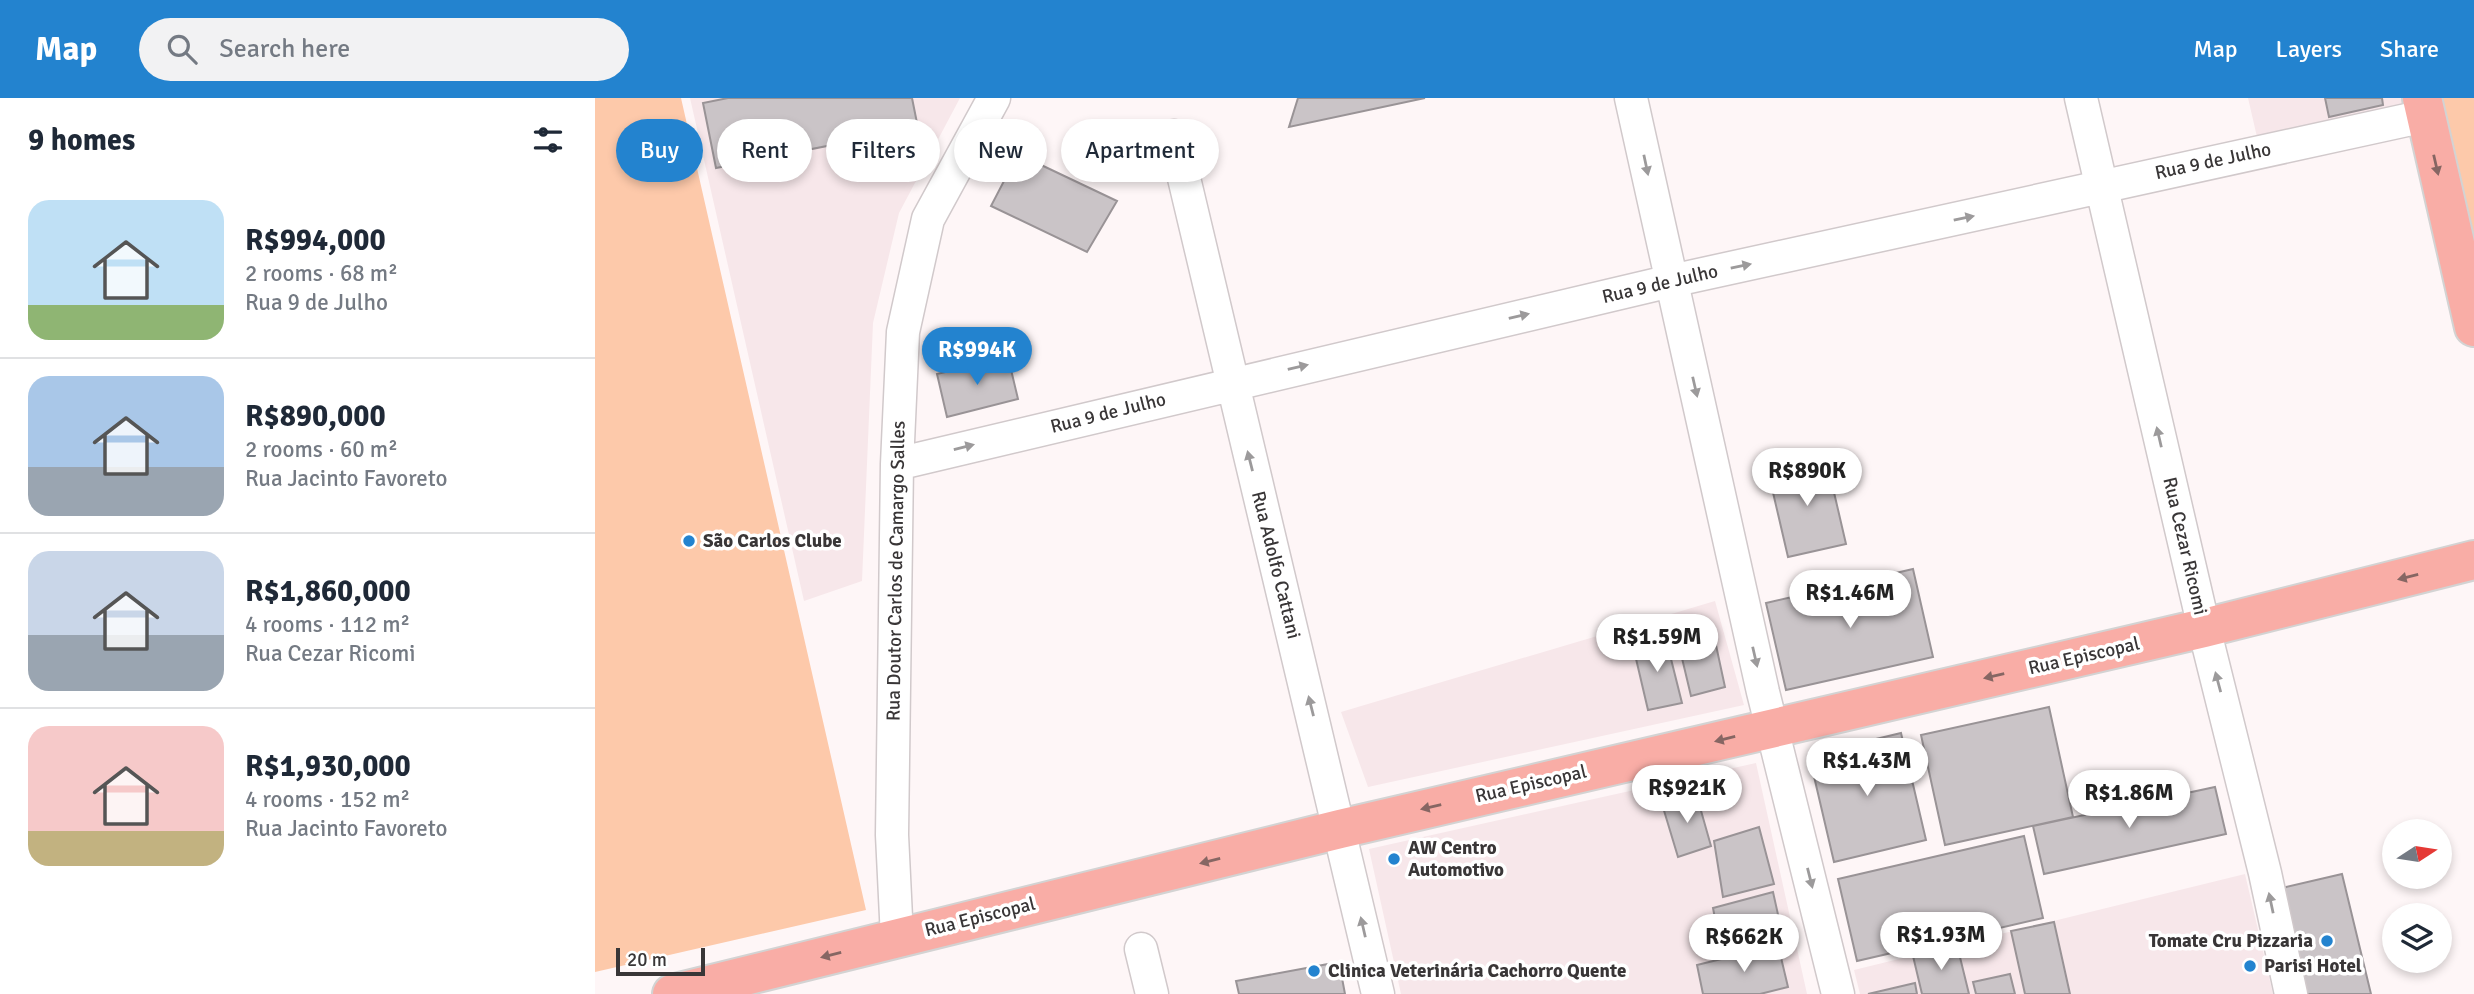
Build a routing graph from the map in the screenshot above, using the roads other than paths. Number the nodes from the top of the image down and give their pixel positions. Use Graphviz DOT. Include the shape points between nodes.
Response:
graph roads {
  1 [pos="994,98"];
  2 [pos="1631,98"];
  3 [pos="2081,98"];
  4 [pos="2423,107"];
  5 [pos="1185,182"];
  6 [pos="2101,186"];
  7 [pos="1671,281"];
  8 [pos="2474,327"];
  9 [pos="1231,383"];
  10 [pos="897,464"];
  11 [pos="2474,560"];
  12 [pos="2204,628"];
  13 [pos="1773,726"];
  14 [pos="1340,829"];
  15 [pos="897,938"];
  16 [pos="1141,949"];
  17 [pos="672,994"];
  18 [pos="1151,994"];
  19 [pos="1378,994"];
  20 [pos="1838,994"];
  21 [pos="2291,994"];
  1 -- 10 [label="street, Rua Doutor Carlos de Camargo Salles" via="928,219 903,332"];
  2 -- 7 [label="street, one-way"];
  3 -- 6 [label="street, Rua Cezar Ricomi"];
  4 -- 6 [label="street, Rua 9 de Julho"];
  4 -- 8 [label="main road, one-way"];
  5 -- 9 [label="street, Rua Adolfo Cattani"];
  7 -- 6 [label="street, Rua 9 de Julho, one-way"];
  12 -- 6 [label="street, Rua Cezar Ricomi, one-way"];
  9 -- 7 [label="street, Rua 9 de Julho, one-way"];
  7 -- 13 [label="street, one-way"];
  10 -- 9 [label="street, Rua 9 de Julho, one-way"];
  14 -- 9 [label="street, Rua Adolfo Cattani, one-way"];
  10 -- 15 [label="street, Rua Doutor Carlos de Camargo Salles" via="892,835"];
  11 -- 12 [label="main road, Rua Episcopal, one-way"];
  12 -- 13 [label="main road, Rua Episcopal, one-way"];
  21 -- 12 [label="street, Rua Cezar Ricomi, one-way"];
  13 -- 14 [label="main road, Rua Episcopal, one-way"];
  13 -- 20 [label="street, one-way"];
  14 -- 15 [label="main road, Rua Episcopal, one-way"];
  19 -- 14 [label="street, Rua Adolfo Cattani, one-way"];
  15 -- 17 [label="main road, Rua Episcopal, one-way"];
  16 -- 18 [label="street"];
}
